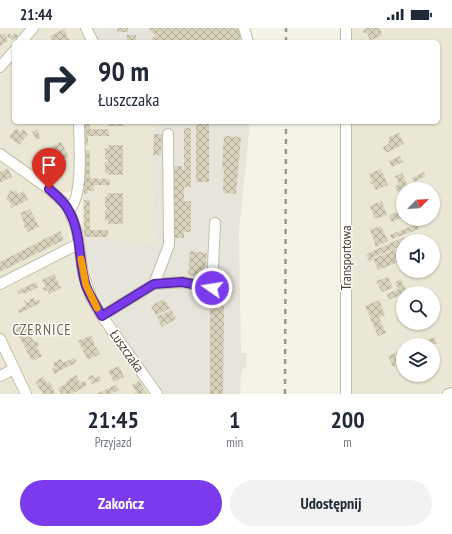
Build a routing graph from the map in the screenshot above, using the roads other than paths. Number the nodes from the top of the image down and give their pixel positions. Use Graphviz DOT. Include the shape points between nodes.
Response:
graph roads {
  1 [pos="33,28"];
  2 [pos="86,28"];
  3 [pos="244,28"];
  4 [pos="346,28"];
  5 [pos="23,40"];
  6 [pos="92,40"];
  7 [pos="247,40"];
  8 [pos="346,40"];
  9 [pos="12,52"];
  10 [pos="0,67"];
  11 [pos="79,124"];
  12 [pos="346,124"];
  13 [pos="168,134"];
  14 [pos="0,154"];
  15 [pos="69,210"];
  16 [pos="215,223"];
  17 [pos="78,244"];
  18 [pos="0,284"];
  19 [pos="154,284"];
  20 [pos="102,316"];
  21 [pos="0,339"];
  22 [pos="14,369"];
  23 [pos="0,376"];
  24 [pos="452,392"];
  25 [pos="26,394"];
  26 [pos="157,394"];
  27 [pos="346,394"];
  28 [pos="448,394"];
  1 -- 5 [label="street"];
  2 -- 6 [label="street"];
  3 -- 7 [label="street"];
  4 -- 8 [label="street"];
  9 -- 10 [label="street"];
  11 -- 15 [label="street" via="78,189 75,203"];
  12 -- 27 [label="street, Transportowa"];
  13 -- 19 [label="street" via="168,245"];
  14 -- 15 [label="street, Łuszczaka" via="49,189"];
  15 -- 17 [label="street, Łuszczaka" via="77,232"];
  16 -- 19 [label="street" via="212,288 182,282"];
  17 -- 18 [label="street"];
  17 -- 20 [label="street, Łuszczaka" via="86,285"];
  19 -- 20 [label="street"];
  20 -- 26 [label="street, Łuszczaka"];
  21 -- 22 [label="street"];
  22 -- 23 [label="street"];
  22 -- 25 [label="street"];
  24 -- 28 [label="street"];
}
